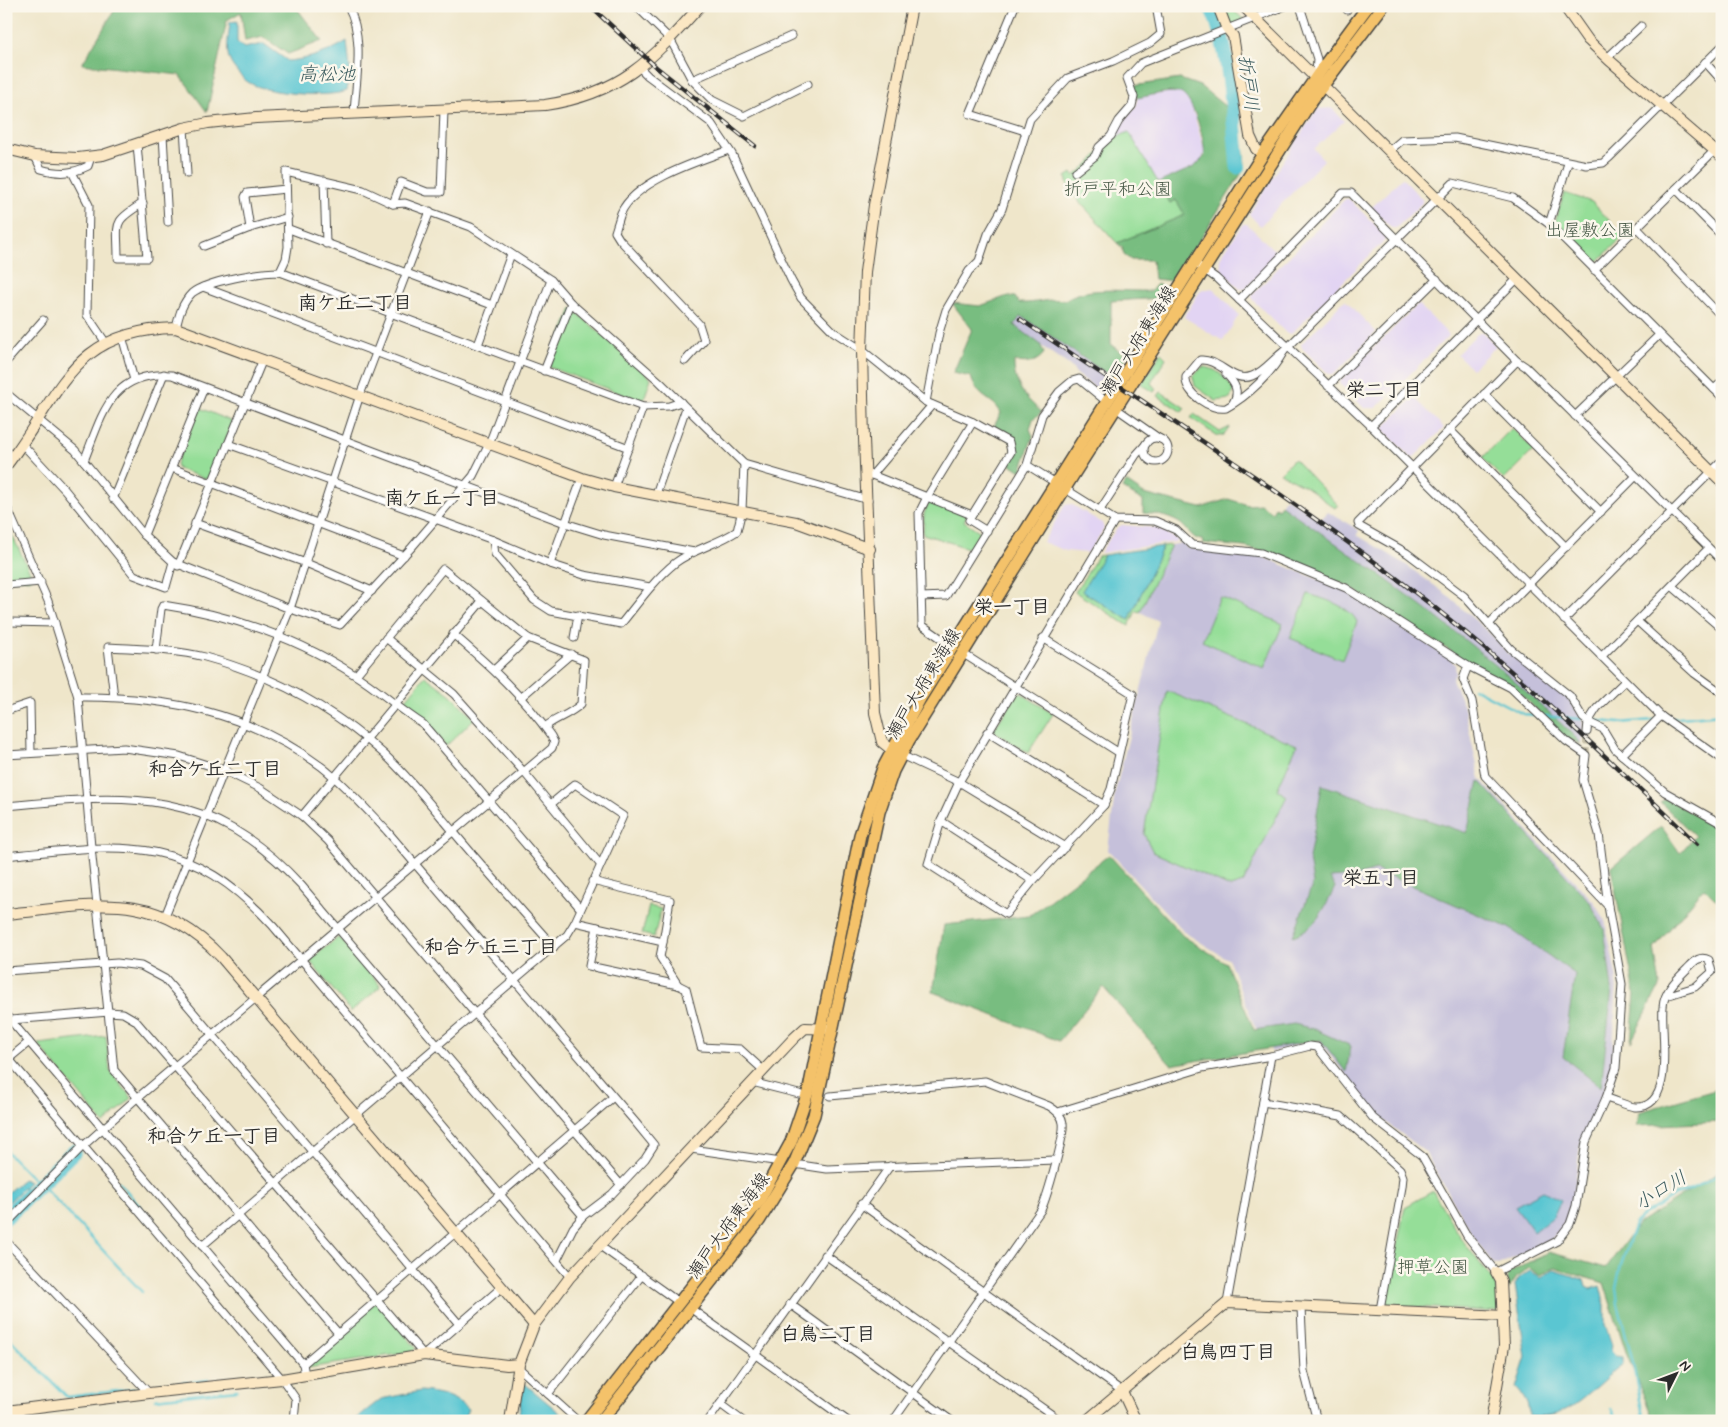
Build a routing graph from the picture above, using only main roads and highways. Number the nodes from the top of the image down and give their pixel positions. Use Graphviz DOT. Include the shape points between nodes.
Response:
graph roads {
  1 [pos="1368,6"];
  2 [pos="1383,6"];
  3 [pos="1320,81"];
  4 [pos="1200,266"];
  5 [pos="1061,485"];
  6 [pos="897,753"];
  7 [pos="828,1028"];
  8 [pos="685,1306"];
  9 [pos="586,1421"];
  10 [pos="601,1421"];
  1 -- 3 [label="main road, 瀬戸大府東海線"];
  2 -- 3 [label="main road, 瀬戸大府東海線"];
  3 -- 4 [label="main road, 瀬戸大府東海線" via="1312,100"];
  3 -- 4 [label="main road, 瀬戸大府東海線" via="1263,154"];
  4 -- 5 [label="main road, 瀬戸大府東海線"];
  5 -- 6 [label="main road, 瀬戸大府東海線" via="962,653"];
  5 -- 6 [label="main road, 瀬戸大府東海線" via="952,646"];
  6 -- 7 [label="main road, 瀬戸大府東海線" via="875,788 860,835"];
  7 -- 8 [label="main road, 瀬戸大府東海線" via="802,1115 781,1162 759,1201"];
  7 -- 8 [label="main road, 瀬戸大府東海線" via="814,1115 794,1164 759,1221"];
  8 -- 9 [label="main road, 瀬戸大府東海線"];
  8 -- 10 [label="main road, 瀬戸大府東海線"];
}
